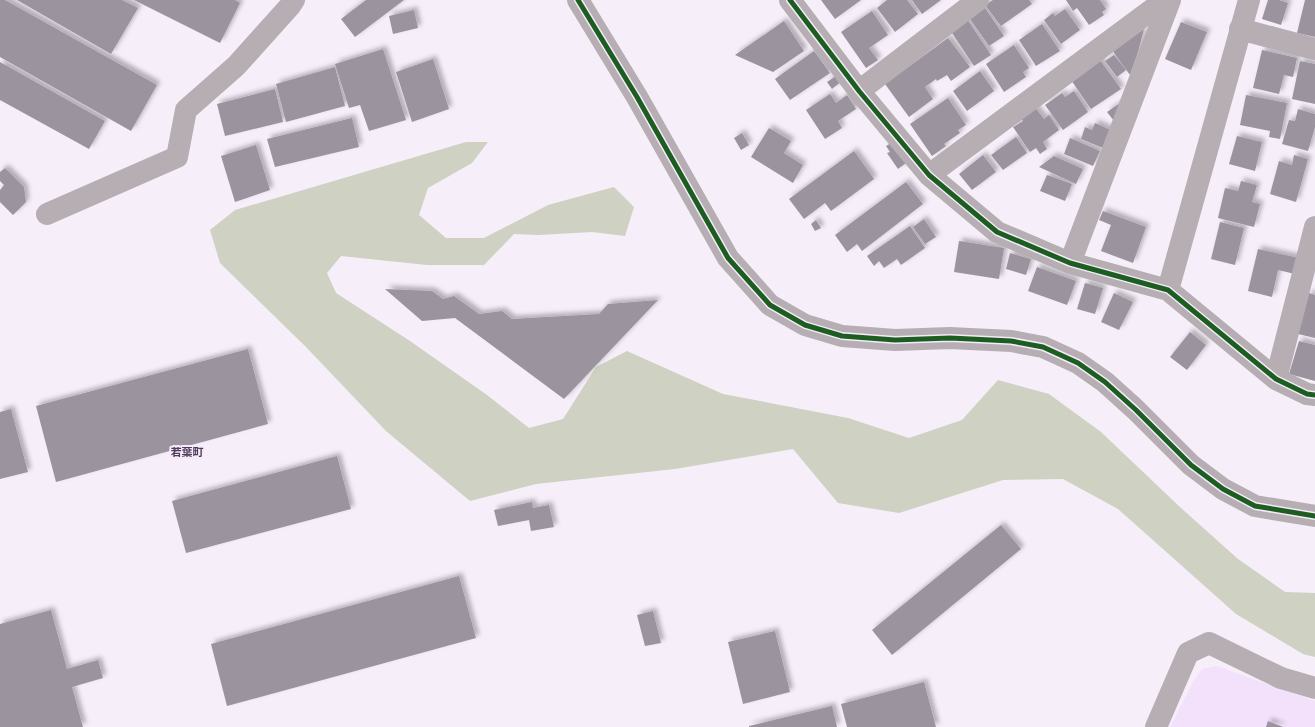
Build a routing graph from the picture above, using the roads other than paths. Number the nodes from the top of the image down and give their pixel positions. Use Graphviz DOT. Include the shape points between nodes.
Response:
graph roads {
  1 [pos="294,0"];
  2 [pos="578,0"];
  3 [pos="790,0"];
  4 [pos="978,0"];
  5 [pos="1165,0"];
  6 [pos="1170,0"];
  7 [pos="1249,0"];
  8 [pos="1240,29"];
  9 [pos="1315,49"];
  10 [pos="859,91"];
  11 [pos="929,175"];
  12 [pos="48,214"];
  13 [pos="1315,227"];
  14 [pos="1070,263"];
  15 [pos="1168,290"];
  16 [pos="1276,379"];
  17 [pos="1315,395"];
  18 [pos="1315,516"];
  19 [pos="1315,688"];
  20 [pos="1156,727"];
  1 -- 12 [label="street" via="236,66 186,110 177,157"];
  2 -- 18 [label="street" via="728,258 770,305 805,326 842,336 895,340 950,338 1011,341 1043,347 1078,363 1105,382 1191,465 1223,489 1255,506"];
  3 -- 10 [label="street"];
  4 -- 10 [label="street"];
  5 -- 11 [label="street"];
  6 -- 14 [label="street"];
  7 -- 8 [label="street"];
  8 -- 9 [label="street"];
  8 -- 15 [label="street"];
  10 -- 11 [label="street"];
  11 -- 14 [label="street" via="997,232"];
  13 -- 16 [label="street"];
  14 -- 15 [label="street"];
  15 -- 16 [label="street"];
  16 -- 17 [label="street" via="1307,394"];
  19 -- 20 [label="street" via="1281,678 1209,643 1188,653"];
}
